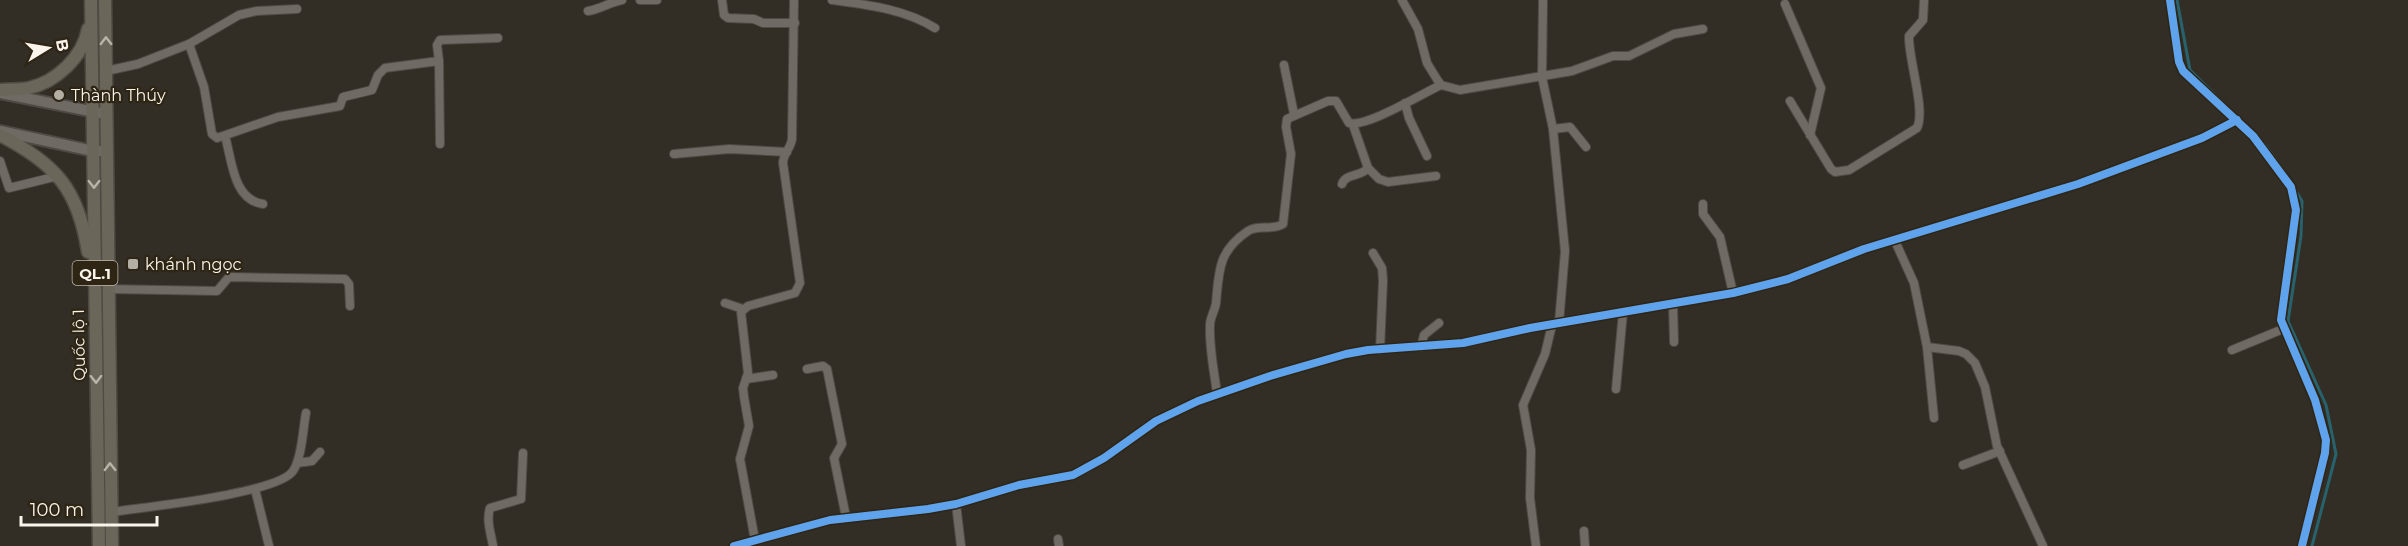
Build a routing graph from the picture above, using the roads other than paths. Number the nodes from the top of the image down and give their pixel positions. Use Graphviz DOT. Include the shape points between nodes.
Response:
graph roads {
  1 [pos="105,0"];
  2 [pos="622,0"];
  3 [pos="640,0"];
  4 [pos="657,0"];
  5 [pos="722,0"];
  6 [pos="794,0"];
  7 [pos="832,0"];
  8 [pos="1402,0"];
  9 [pos="1543,0"];
  10 [pos="1924,0"];
  11 [pos="2170,0"];
  12 [pos="91,4"];
  13 [pos="1785,4"];
  14 [pos="297,9"];
  15 [pos="588,11"];
  16 [pos="795,23"];
  17 [pos="935,28"];
  18 [pos="1703,30"];
  19 [pos="498,38"];
  20 [pos="189,44"];
  21 [pos="439,61"];
  22 [pos="1284,65"];
  23 [pos="106,72"];
  24 [pos="1542,77"];
  25 [pos="1441,84"];
  26 [pos="0,92"];
  27 [pos="1790,101"];
  28 [pos="1405,103"];
  29 [pos="93,113"];
  30 [pos="107,113"];
  31 [pos="1294,114"];
  32 [pos="2237,120"];
  33 [pos="1353,125"];
  34 [pos="1553,129"];
  35 [pos="0,133"];
  36 [pos="1810,135"];
  37 [pos="225,136"];
  38 [pos="440,144"];
  39 [pos="1586,147"];
  40 [pos="93,151"];
  41 [pos="107,151"];
  42 [pos="787,152"];
  43 [pos="674,154"];
  44 [pos="1427,156"];
  45 [pos="0,161"];
  46 [pos="1368,168"];
  47 [pos="58,176"];
  48 [pos="1436,176"];
  49 [pos="1342,184"];
  50 [pos="263,204"];
  51 [pos="1703,204"];
  52 [pos="1895,241"];
  53 [pos="1373,253"];
  54 [pos="108,289"];
  55 [pos="1733,293"];
  56 [pos="95,295"];
  57 [pos="725,303"];
  58 [pos="1673,304"];
  59 [pos="350,306"];
  60 [pos="743,309"];
  61 [pos="1623,312"];
  62 [pos="1439,322"];
  63 [pos="1556,324"];
  64 [pos="2283,329"];
  65 [pos="1674,342"];
  66 [pos="1421,347"];
  67 [pos="1927,347"];
  68 [pos="1380,350"];
  69 [pos="2232,350"];
  70 [pos="807,369"];
  71 [pos="773,375"];
  72 [pos="747,379"];
  73 [pos="1616,389"];
  74 [pos="1217,393"];
  75 [pos="306,413"];
  76 [pos="1934,418"];
  77 [pos="2000,451"];
  78 [pos="320,452"];
  79 [pos="524,453"];
  80 [pos="297,463"];
  81 [pos="1963,465"];
  82 [pos="255,489"];
  83 [pos="956,504"];
  84 [pos="111,512"];
  85 [pos="846,517"];
  86 [pos="1584,531"];
  87 [pos="755,540"];
  88 [pos="99,546"];
  89 [pos="112,546"];
  90 [pos="269,546"];
  91 [pos="494,546"];
  92 [pos="734,546"];
  93 [pos="961,546"];
  94 [pos="1536,546"];
  95 [pos="1585,546"];
  96 [pos="2043,546"];
  97 [pos="2302,546"];
  23 -- 1 [label="highway, Quốc lộ 1 / QL.1, one-way"];
  2 -- 15 [label="street"];
  3 -- 4 [label="street"];
  5 -- 16 [label="street" via="726,18"];
  6 -- 16 [label="street"];
  7 -- 17 [label="street" via="894,10"];
  8 -- 25 [label="street" via="1416,26 1426,63"];
  9 -- 24 [label="street"];
  10 -- 36 [label="street" via="1923,20 1909,36 1919,126 1838,173 1831,169"];
  11 -- 32 [label="street" via="2181,67"];
  12 -- 26 [label="highway" via="87,37 63,70 29,88"];
  12 -- 29 [label="highway, Quốc lộ 1 / QL.1"];
  13 -- 36 [label="street" via="1821,88"];
  14 -- 20 [label="street" via="239,15"];
  16 -- 42 [label="street" via="792,139"];
  18 -- 24 [label="street" via="1674,34 1629,56 1614,56"];
  19 -- 21 [label="street" via="440,40"];
  20 -- 23 [label="street"];
  20 -- 37 [label="street" via="204,87 212,134 218,138"];
  21 -- 37 [label="street" via="385,68 372,90 343,97 340,106 278,117"];
  21 -- 38 [label="street"];
  22 -- 31 [label="street"];
  23 -- 30 [label="highway, Quốc lộ 1 / QL.1"];
  24 -- 25 [label="street" via="1464,90"];
  24 -- 34 [label="street"];
  25 -- 28 [label="street"];
  26 -- 29 [label="main road"];
  27 -- 36 [label="street"];
  28 -- 33 [label="street"];
  28 -- 44 [label="street"];
  29 -- 30 [label="main road"];
  29 -- 40 [label="highway, Quốc lộ 1 / QL.1"];
  30 -- 41 [label="highway, Quốc lộ 1 / QL.1"];
  31 -- 33 [label="street" via="1336,101"];
  31 -- 74 [label="street" via="1286,123 1291,154 1283,224 1253,228 1226,251 1220,264 1210,323"];
  32 -- 52 [label="street" via="2202,138 2078,184"];
  32 -- 64 [label="street" via="2276,165 2294,198 2296,210 2281,315"];
  33 -- 46 [label="street"];
  34 -- 39 [label="street" via="1570,127"];
  34 -- 63 [label="street" via="1565,259"];
  35 -- 40 [label="main road"];
  35 -- 47 [label="highway" via="45,162"];
  37 -- 50 [label="street" via="241,192"];
  40 -- 41 [label="main road"];
  40 -- 56 [label="highway, Quốc lộ 1 / QL.1, one-way"];
  41 -- 54 [label="highway, Quốc lộ 1 / QL.1"];
  42 -- 43 [label="street" via="729,149"];
  42 -- 60 [label="street" via="783,170 800,283 795,293"];
  45 -- 47 [label="street" via="9,188"];
  46 -- 48 [label="street" via="1388,182"];
  46 -- 49 [label="street" via="1347,177"];
  47 -- 56 [label="highway" via="76,202 82,221"];
  51 -- 55 [label="street" via="1703,214 1720,237"];
  52 -- 55 [label="street"];
  52 -- 67 [label="street" via="1914,283"];
  53 -- 68 [label="street" via="1382,268 1383,280"];
  54 -- 59 [label="street" via="217,291 229,277 345,279 349,284"];
  84 -- 54 [label="highway, Quốc lộ 1 / QL.1, one-way"];
  55 -- 58 [label="street"];
  56 -- 88 [label="highway, Quốc lộ 1 / QL.1, one-way"];
  57 -- 60 [label="street"];
  58 -- 61 [label="street"];
  58 -- 65 [label="street"];
  60 -- 72 [label="street"];
  61 -- 63 [label="street"];
  61 -- 73 [label="street"];
  62 -- 66 [label="street" via="1425,335"];
  63 -- 66 [label="street" via="1463,343"];
  63 -- 94 [label="street" via="1523,405 1532,450 1530,498"];
  64 -- 69 [label="street"];
  64 -- 97 [label="street" via="2309,383 2326,440"];
  66 -- 68 [label="street"];
  67 -- 76 [label="street"];
  67 -- 77 [label="street" via="1959,351 1975,363 1985,387"];
  68 -- 74 [label="street" via="1346,354"];
  70 -- 85 [label="street" via="827,369 842,444 834,458"];
  71 -- 72 [label="street"];
  72 -- 87 [label="street" via="744,397 749,430 740,459"];
  74 -- 83 [label="street" via="1156,421 1080,472"];
  75 -- 80 [label="street"];
  77 -- 81 [label="street"];
  77 -- 96 [label="street"];
  78 -- 80 [label="street" via="312,460"];
  79 -- 91 [label="street" via="521,499 489,511"];
  80 -- 82 [label="street" via="286,478"];
  82 -- 84 [label="street"];
  82 -- 90 [label="street"];
  83 -- 85 [label="street"];
  83 -- 93 [label="street"];
  84 -- 89 [label="highway, Quốc lộ 1 / QL.1"];
  85 -- 87 [label="street"];
  86 -- 95 [label="street"];
  87 -- 92 [label="street"];
}
